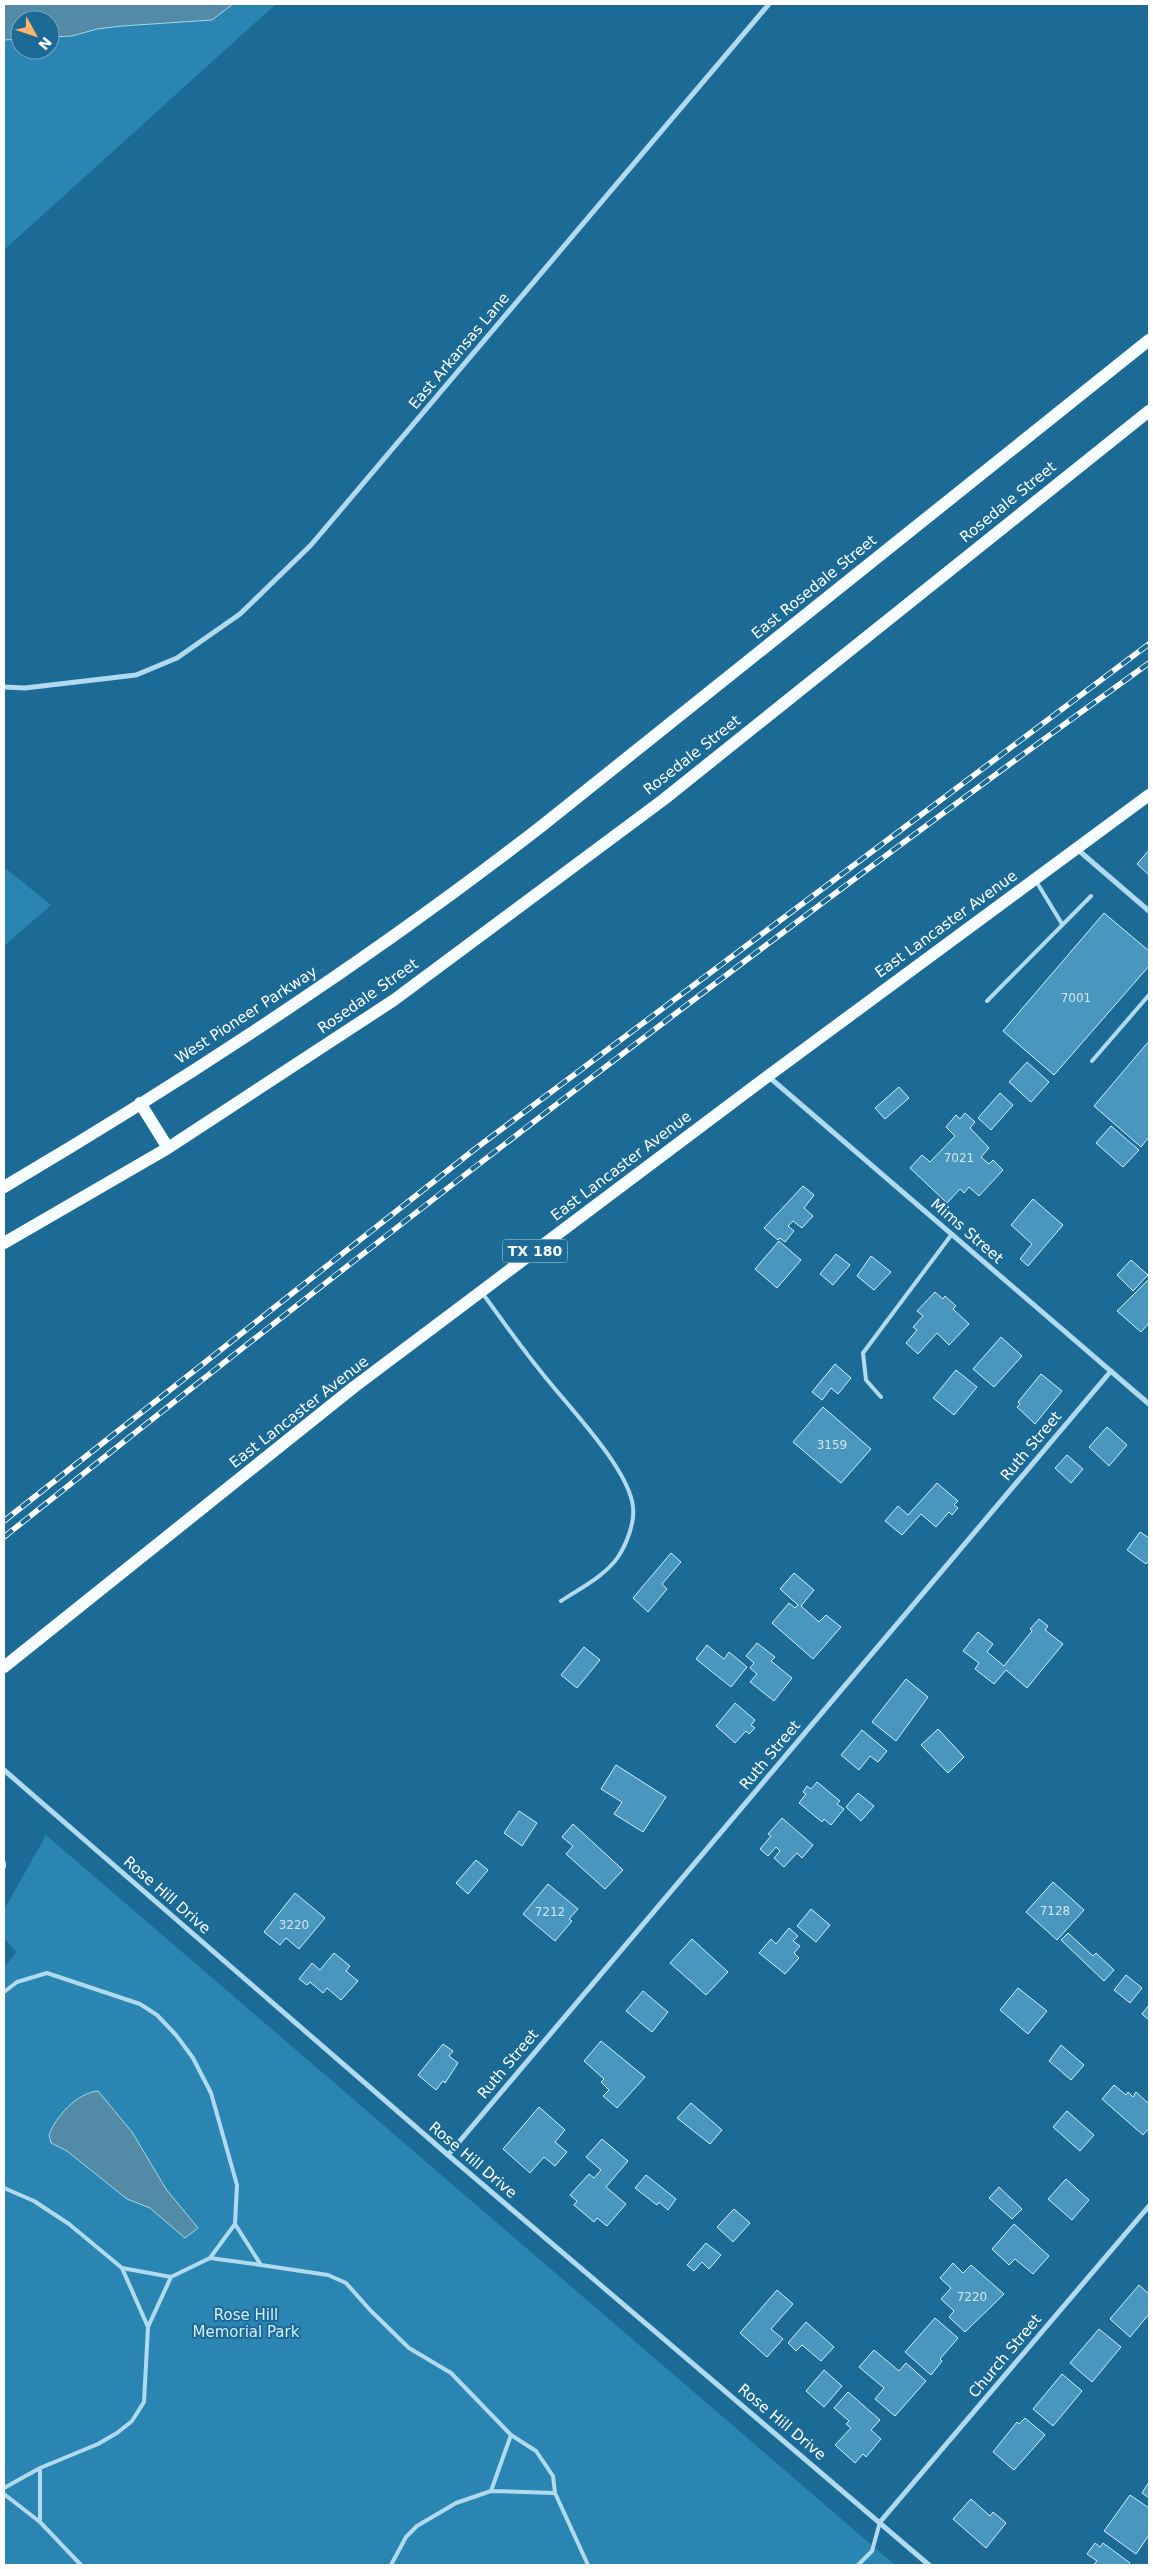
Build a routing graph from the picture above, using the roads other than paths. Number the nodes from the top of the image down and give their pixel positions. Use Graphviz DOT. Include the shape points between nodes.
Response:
graph roads {
  1 [pos="769,4"];
  2 [pos="1149,340"];
  3 [pos="1149,410"];
  4 [pos="4,687"];
  5 [pos="1149,795"];
  6 [pos="1077,848"];
  7 [pos="499,859"];
  8 [pos="1035,880"];
  9 [pos="1090,896"];
  10 [pos="1149,911"];
  11 [pos="1062,924"];
  12 [pos="1149,995"];
  13 [pos="987,1001"];
  14 [pos="1092,1061"];
  15 [pos="768,1076"];
  16 [pos="140,1102"];
  17 [pos="168,1148"];
  18 [pos="4,1187"];
  19 [pos="952,1234"];
  20 [pos="4,1243"];
  21 [pos="482,1292"];
  22 [pos="1111,1371"];
  23 [pos="880,1398"];
  24 [pos="1149,1404"];
  25 [pos="561,1601"];
  26 [pos="4,1667"];
  27 [pos="4,1772"];
  28 [pos="4,1863"];
  29 [pos="4,1868"];
  30 [pos="4,1992"];
  31 [pos="448,2155"];
  32 [pos="4,2188"];
  33 [pos="1149,2206"];
  34 [pos="235,2224"];
  35 [pos="210,2258"];
  36 [pos="261,2265"];
  37 [pos="122,2268"];
  38 [pos="171,2277"];
  39 [pos="148,2327"];
  40 [pos="512,2435"];
  41 [pos="40,2468"];
  42 [pos="4,2488"];
  43 [pos="491,2491"];
  44 [pos="555,2493"];
  45 [pos="4,2494"];
  46 [pos="40,2522"];
  47 [pos="880,2522"];
  48 [pos="81,2565"];
  49 [pos="391,2565"];
  50 [pos="588,2565"];
  51 [pos="858,2565"];
  52 [pos="930,2565"];
  1 -- 4 [label="street, East Arkansas Lane" via="311,545 240,614 177,658 136,675 25,688"];
  2 -- 7 [label="main road, East Rosedale Street"];
  3 -- 17 [label="main road, Rosedale Street" via="655,806 394,1000"];
  5 -- 6 [label="main road, East Lancaster Avenue / TX 180"];
  6 -- 8 [label="main road, East Lancaster Avenue / TX 180"];
  6 -- 10 [label="street"];
  7 -- 16 [label="main road, West Pioneer Parkway" via="443,902 280,1015"];
  8 -- 11 [label="lane"];
  8 -- 15 [label="main road, East Lancaster Avenue / TX 180"];
  9 -- 11 [label="lane"];
  11 -- 13 [label="lane"];
  12 -- 14 [label="lane"];
  15 -- 19 [label="street, Mims Street"];
  15 -- 21 [label="main road, East Lancaster Avenue / TX 180"];
  16 -- 17 [label="main road"];
  16 -- 18 [label="main road, West Pioneer Parkway"];
  17 -- 20 [label="main road"];
  19 -- 22 [label="street, Mims Street"];
  19 -- 23 [label="lane" via="863,1353 866,1380"];
  21 -- 25 [label="lane" via="608,1455 624,1482 633,1507 626,1542 618,1558"];
  21 -- 26 [label="main road, East Lancaster Avenue / TX 180" via="354,1387"];
  22 -- 24 [label="street, Mims Street"];
  22 -- 31 [label="street, Ruth Street"];
  27 -- 31 [label="street, Rose Hill Drive"];
  28 -- 29 [label="lane"];
  30 -- 34 [label="lane" via="18,1982 48,1973 140,2004 166,2023 193,2058 211,2094 237,2185"];
  31 -- 47 [label="street, Rose Hill Drive"];
  32 -- 37 [label="lane" via="34,2200"];
  33 -- 47 [label="street, Church Street"];
  34 -- 35 [label="lane"];
  34 -- 36 [label="lane"];
  35 -- 36 [label="lane"];
  35 -- 38 [label="lane"];
  36 -- 40 [label="lane" via="328,2275 346,2283 410,2348 451,2373"];
  37 -- 38 [label="lane"];
  37 -- 39 [label="lane"];
  38 -- 39 [label="lane"];
  39 -- 41 [label="lane" via="144,2402 132,2421 98,2444"];
  40 -- 43 [label="lane"];
  40 -- 44 [label="lane" via="536,2451 553,2476"];
  41 -- 42 [label="lane"];
  41 -- 46 [label="lane"];
  43 -- 44 [label="lane"];
  43 -- 49 [label="lane" via="456,2503 417,2526 406,2537"];
  44 -- 50 [label="lane"];
  45 -- 46 [label="lane"];
  46 -- 48 [label="lane"];
  47 -- 51 [label="lane" via="872,2551"];
  47 -- 52 [label="street, Rose Hill Drive"];
}
